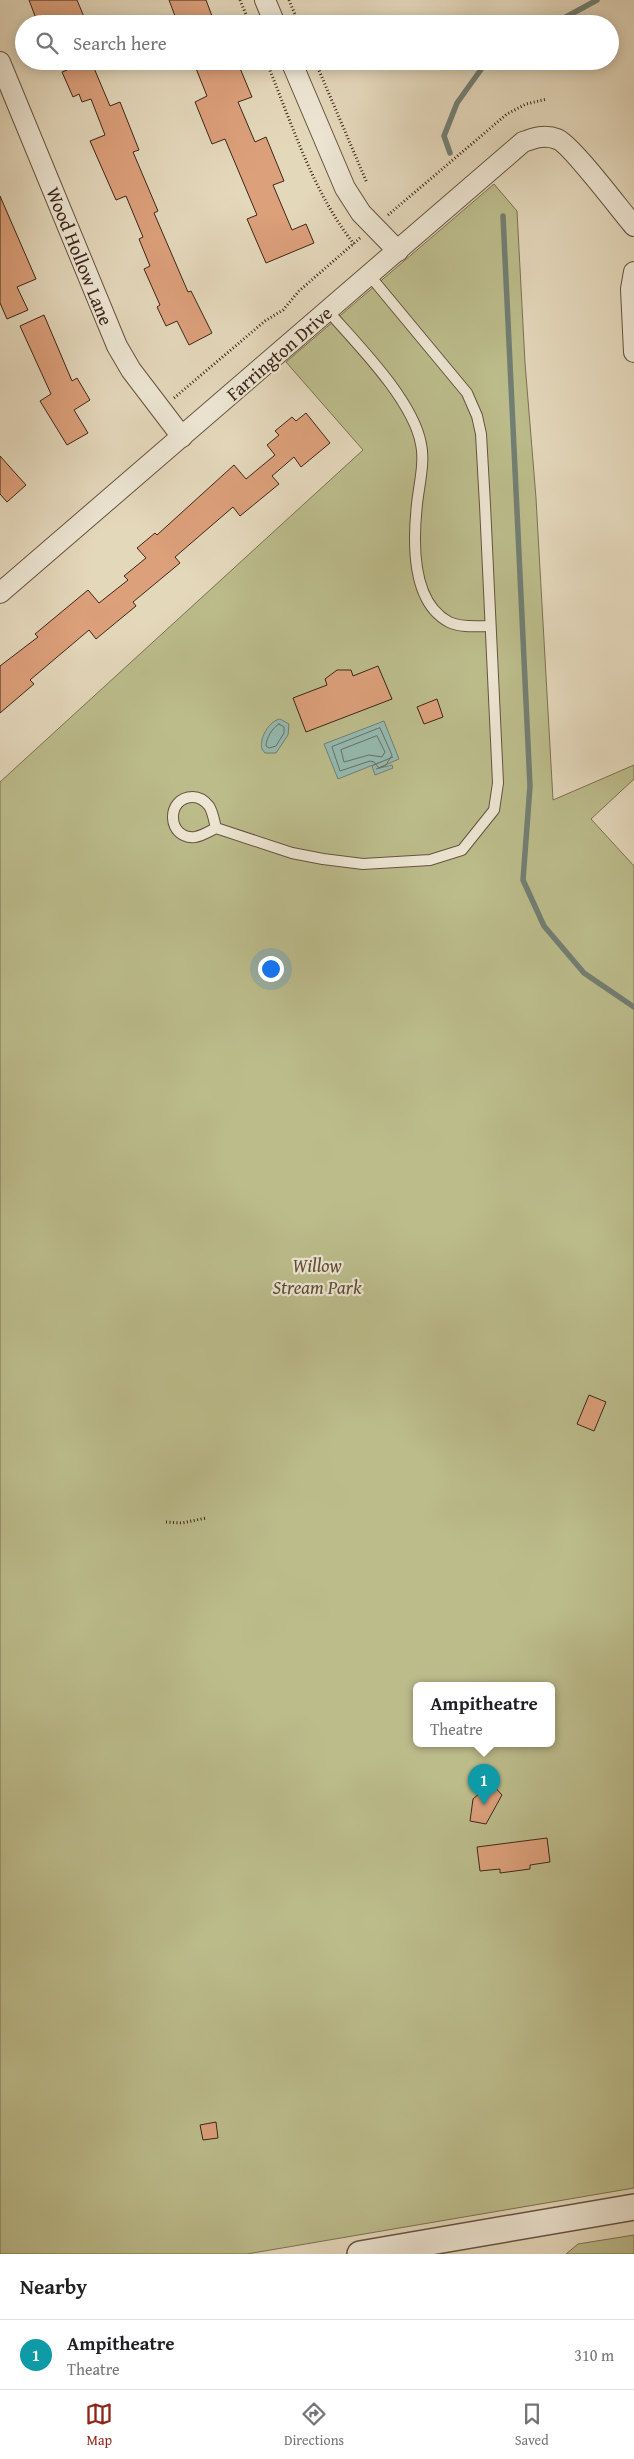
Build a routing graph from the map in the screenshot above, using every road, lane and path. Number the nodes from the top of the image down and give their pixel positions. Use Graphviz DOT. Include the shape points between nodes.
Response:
graph roads {
  1 [pos="240,0"];
  2 [pos="265,0"];
  3 [pos="289,0"];
  4 [pos="246,15"];
  5 [pos="272,15"];
  6 [pos="295,15"];
  7 [pos="0,62"];
  8 [pos="270,70"];
  9 [pos="295,70"];
  10 [pos="319,70"];
  11 [pos="547,99"];
  12 [pos="368,186"];
  13 [pos="381,217"];
  14 [pos="634,226"];
  15 [pos="354,244"];
  16 [pos="398,252"];
  17 [pos="634,272"];
  18 [pos="370,276"];
  19 [pos="328,311"];
  20 [pos="634,352"];
  21 [pos="161,409"];
  22 [pos="182,437"];
  23 [pos="2,588"];
  24 [pos="490,626"];
  25 [pos="216,828"];
  26 [pos="206,1518"];
  27 [pos="166,1522"];
  28 [pos="634,2207"];
  29 [pos="360,2254"];
  1 -- 4 [label="path"];
  2 -- 5 [label="street"];
  3 -- 6 [label="path"];
  7 -- 21 [label="street, Wood Hollow Lane" via="117,346"];
  8 -- 15 [label="path" via="324,201"];
  9 -- 13 [label="street" via="345,188 361,213"];
  10 -- 12 [label="path"];
  11 -- 13 [label="path" via="526,104 508,114"];
  13 -- 15 [label="path"];
  13 -- 16 [label="street"];
  14 -- 16 [label="street, Farrington Drive" via="566,144 549,136 536,137 523,142"];
  15 -- 21 [label="path" via="299,291 283,310 265,321"];
  16 -- 18 [label="street, Farrington Drive"];
  17 -- 20 [label="street" via="631,289"];
  18 -- 19 [label="street, Farrington Drive"];
  18 -- 24 [label="lane" via="467,393 477,416 482,446"];
  19 -- 22 [label="street, Farrington Drive"];
  19 -- 24 [label="lane" via="394,389 421,444 415,537 418,572 426,595 437,613 450,623"];
  21 -- 22 [label="street, Wood Hollow Lane"];
  22 -- 23 [label="street, Farrington Drive"];
  24 -- 25 [label="lane" via="498,783 494,810 462,850 430,860 356,863 292,853"];
  25 -- 25 [label="lane" via="209,805 201,799 184,799 174,809 176,829 187,836 201,835"];
  26 -- 27 [label="path" via="182,1523"];
  28 -- 29 [label="street"];
}
